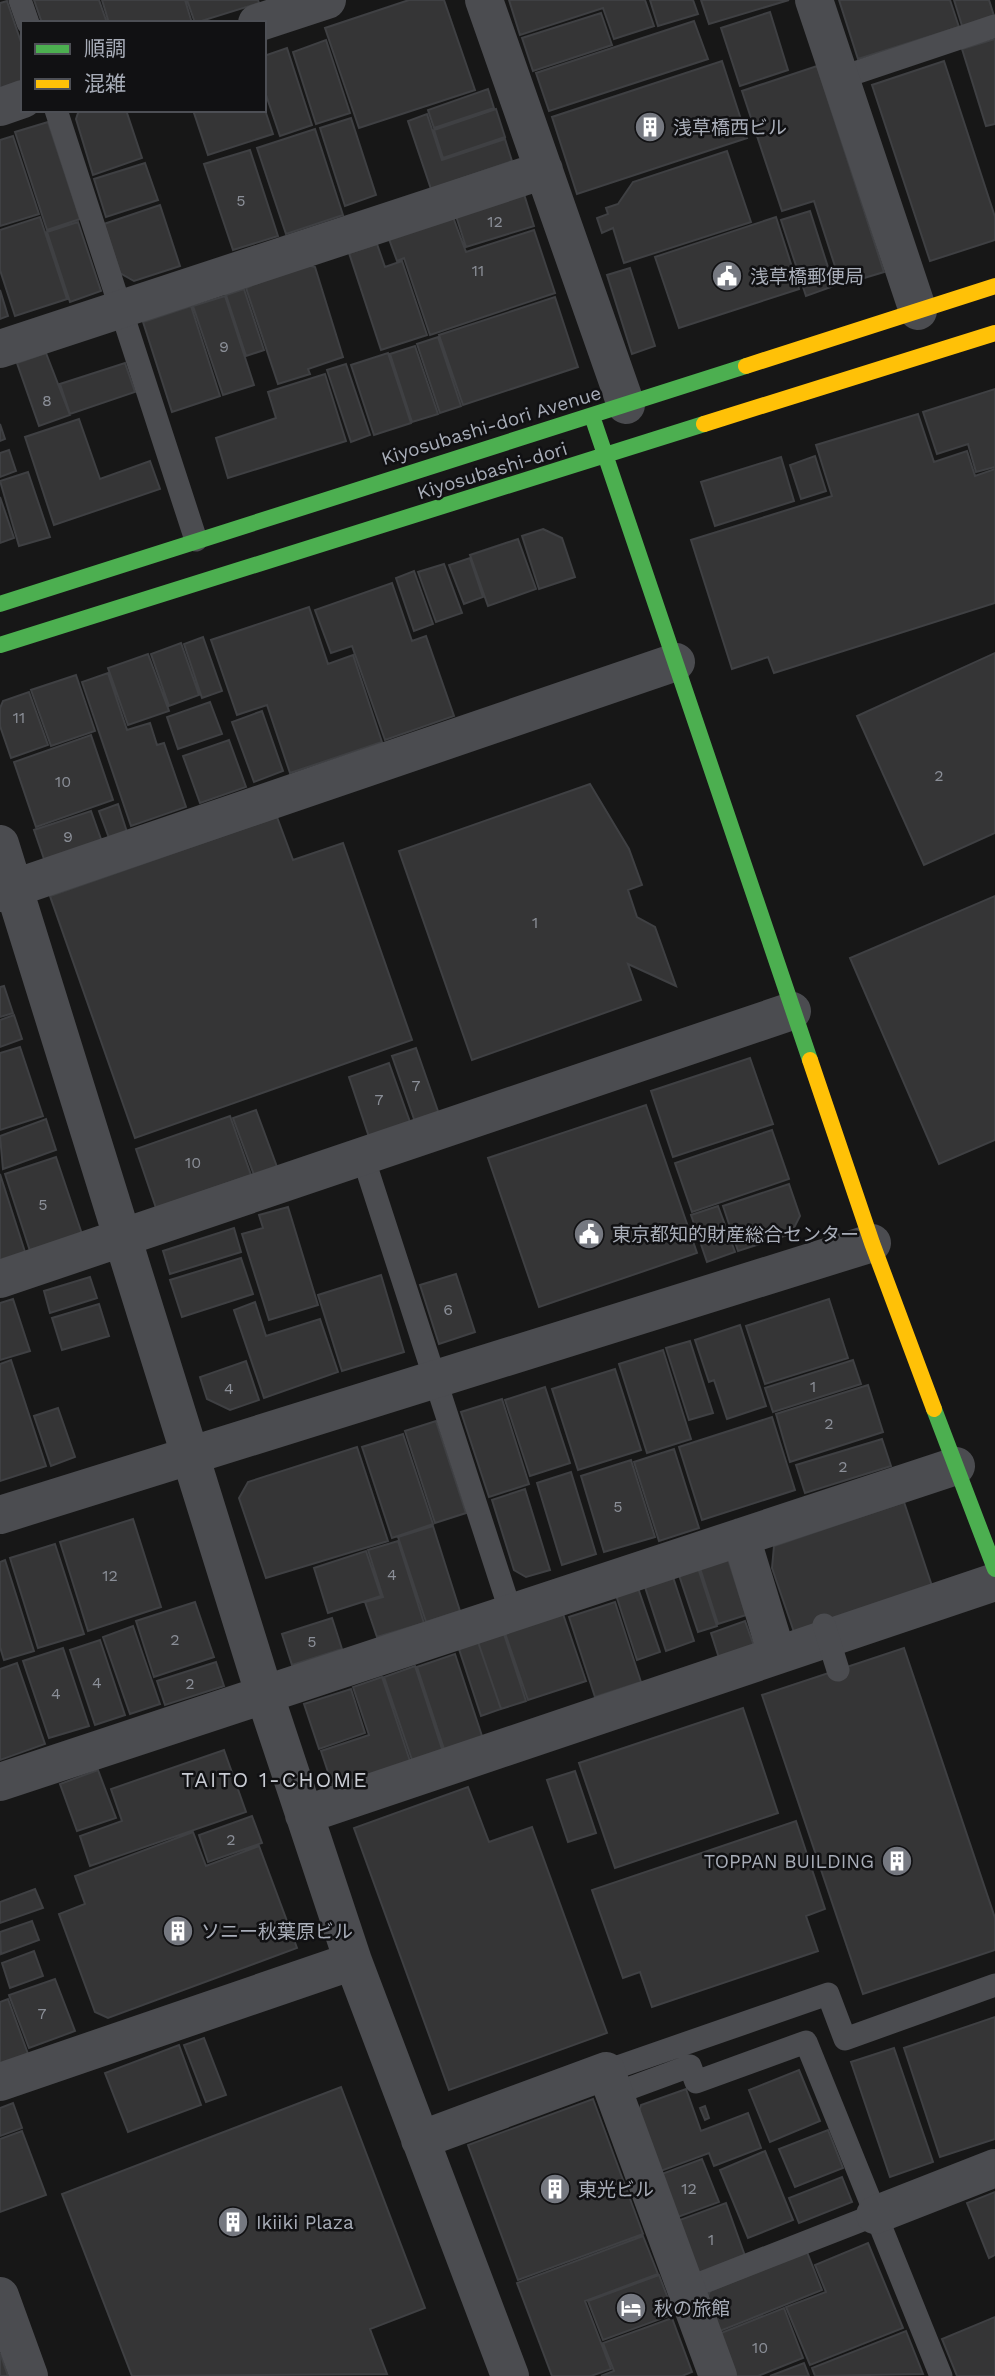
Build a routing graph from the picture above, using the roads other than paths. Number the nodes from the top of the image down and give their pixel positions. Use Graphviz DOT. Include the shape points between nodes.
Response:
graph roads {
  1 [pos="20,0"];
  2 [pos="327,0"];
  3 [pos="484,0"];
  4 [pos="814,0"];
  5 [pos="27,21"];
  6 [pos="263,21"];
  7 [pos="995,26"];
  8 [pos="840,78"];
  9 [pos="21,100"];
  10 [pos="0,107"];
  11 [pos="57,112"];
  12 [pos="544,170"];
  13 [pos="995,286"];
  14 [pos="121,310"];
  15 [pos="918,311"];
  16 [pos="995,333"];
  17 [pos="0,349"];
  18 [pos="609,411"];
  19 [pos="606,457"];
  20 [pos="196,540"];
  21 [pos="0,604"];
  22 [pos="0,645"];
  23 [pos="676,662"];
  24 [pos="0,844"];
  25 [pos="7,891"];
  26 [pos="792,1011"];
  27 [pos="363,1157"];
  28 [pos="124,1239"];
  29 [pos="872,1243"];
  30 [pos="0,1279"];
  31 [pos="435,1379"];
  32 [pos="191,1454"];
  33 [pos="956,1466"];
  34 [pos="0,1515"];
  35 [pos="741,1537"];
  36 [pos="995,1569"];
  37 [pos="995,1582"];
  38 [pos="511,1613"];
  39 [pos="824,1625"];
  40 [pos="777,1655"];
  41 [pos="838,1670"];
  42 [pos="264,1693"];
  43 [pos="0,1782"];
  44 [pos="304,1815"];
  45 [pos="353,1961"];
  46 [pos="995,1985"];
  47 [pos="0,2082"];
  48 [pos="610,2082"];
  49 [pos="420,2140"];
  50 [pos="995,2168"];
  51 [pos="875,2215"];
  52 [pos="686,2290"];
  53 [pos="0,2296"];
  54 [pos="29,2376"];
  55 [pos="510,2376"];
  56 [pos="718,2376"];
  57 [pos="941,2376"];
  1 -- 5 [label="lane"];
  2 -- 6 [label="street"];
  3 -- 12 [label="street"];
  4 -- 8 [label="street"];
  7 -- 8 [label="lane"];
  8 -- 15 [label="street"];
  9 -- 10 [label="street"];
  11 -- 14 [label="lane"];
  12 -- 14 [label="street"];
  12 -- 18 [label="street"];
  13 -- 15 [label="street, Kiyosubashi-dori Avenue"];
  14 -- 17 [label="street"];
  14 -- 20 [label="lane"];
  15 -- 18 [label="street, Kiyosubashi-dori Avenue"];
  16 -- 19 [label="street, Kiyosubashi-dori"];
  18 -- 19 [label="street"];
  18 -- 20 [label="street, Kiyosubashi-dori Avenue"];
  19 -- 22 [label="street, Kiyosubashi-dori"];
  19 -- 23 [label="street"];
  20 -- 21 [label="street, Kiyosubashi-dori Avenue"];
  23 -- 25 [label="street"];
  23 -- 26 [label="street"];
  24 -- 25 [label="street"];
  25 -- 28 [label="street"];
  26 -- 27 [label="street"];
  26 -- 29 [label="street"];
  27 -- 28 [label="street"];
  27 -- 31 [label="lane"];
  28 -- 30 [label="street"];
  28 -- 32 [label="street"];
  29 -- 31 [label="street"];
  29 -- 33 [label="street"];
  31 -- 32 [label="street"];
  31 -- 38 [label="lane"];
  32 -- 34 [label="street"];
  32 -- 42 [label="street"];
  33 -- 35 [label="street"];
  33 -- 36 [label="street"];
  35 -- 38 [label="street"];
  35 -- 40 [label="street"];
  37 -- 40 [label="street"];
  38 -- 42 [label="street"];
  39 -- 41 [label="lane, bridge"];
  40 -- 44 [label="street"];
  42 -- 43 [label="street"];
  42 -- 44 [label="street"];
  44 -- 45 [label="street"];
  45 -- 47 [label="street"];
  45 -- 49 [label="street"];
  46 -- 48 [label="lane" via="845,2039 828,1994"];
  48 -- 49 [label="street"];
  48 -- 51 [label="lane" via="690,2066 695,2082 806,2042"];
  48 -- 52 [label="street"];
  49 -- 55 [label="street"];
  50 -- 51 [label="street"];
  51 -- 52 [label="lane"];
  51 -- 57 [label="lane"];
  52 -- 56 [label="street"];
  53 -- 54 [label="street"];
}
